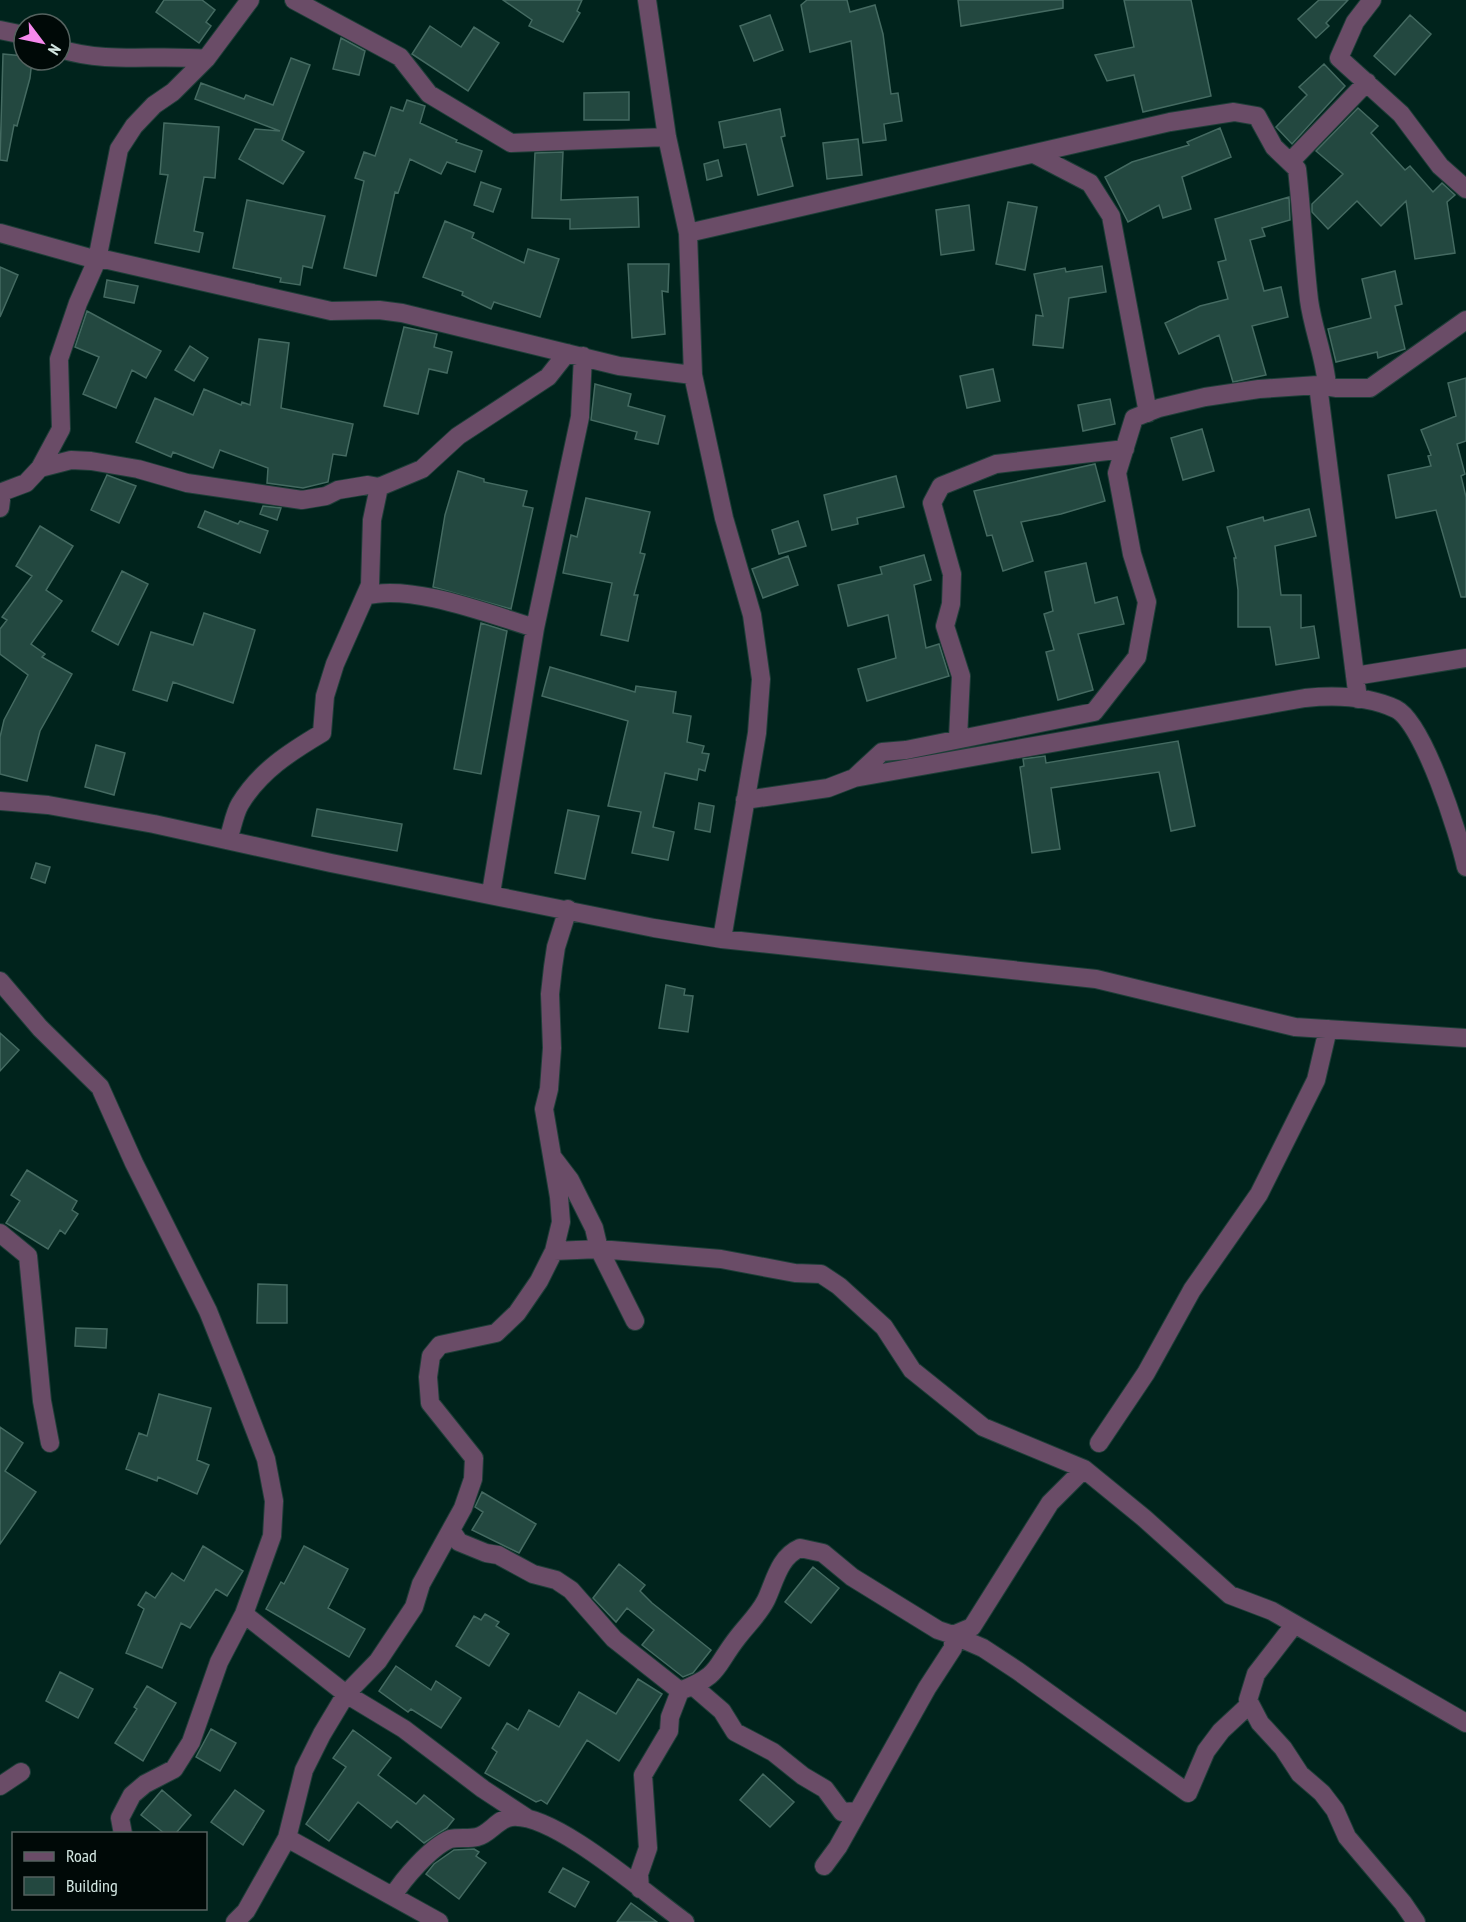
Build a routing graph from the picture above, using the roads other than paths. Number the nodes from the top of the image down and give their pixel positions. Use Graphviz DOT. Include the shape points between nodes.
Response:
graph roads {
  1 [pos="250,0"];
  2 [pos="294,0"];
  3 [pos="647,0"];
  4 [pos="1372,0"];
  5 [pos="72,53"];
  6 [pos="206,59"];
  7 [pos="1367,82"];
  8 [pos="667,137"];
  9 [pos="1036,155"];
  10 [pos="1290,162"];
  11 [pos="1466,189"];
  12 [pos="0,233"];
  13 [pos="688,233"];
  14 [pos="97,260"];
  15 [pos="1466,320"];
  16 [pos="575,354"];
  17 [pos="693,375"];
  18 [pos="1322,386"];
  19 [pos="1148,413"];
  20 [pos="1125,449"];
  21 [pos="40,468"];
  22 [pos="379,487"];
  23 [pos="1,497"];
  24 [pos="365,596"];
  25 [pos="535,628"];
  26 [pos="1466,658"];
  27 [pos="1355,676"];
  28 [pos="1358,699"];
  29 [pos="958,738"];
  30 [pos="854,778"];
  31 [pos="745,800"];
  32 [pos="0,801"];
  33 [pos="228,840"];
  34 [pos="1466,867"];
  35 [pos="491,893"];
  36 [pos="568,909"];
  37 [pos="722,939"];
  38 [pos="0,981"];
  39 [pos="1328,1029"];
  40 [pos="1466,1038"];
  41 [pos="551,1156"];
  42 [pos="0,1233"];
  43 [pos="599,1250"];
  44 [pos="554,1251"];
  45 [pos="635,1321"];
  46 [pos="50,1443"];
  47 [pos="1099,1443"];
  48 [pos="1084,1469"];
  49 [pos="455,1536"];
  50 [pos="244,1614"];
  51 [pos="1294,1625"];
  52 [pos="953,1635"];
  53 [pos="686,1689"];
  54 [pos="346,1694"];
  55 [pos="1250,1704"];
  56 [pos="1466,1723"];
  57 [pos="21,1772"];
  58 [pos="0,1786"];
  59 [pos="858,1811"];
  60 [pos="527,1818"];
  61 [pos="123,1832"];
  62 [pos="288,1838"];
  63 [pos="824,1866"];
  64 [pos="640,1889"];
  65 [pos="393,1896"];
  66 [pos="235,1922"];
  67 [pos="439,1922"];
  68 [pos="685,1922"];
  69 [pos="1416,1922"];
  1 -- 6 [label="street"];
  2 -- 8 [label="street" via="400,57 429,94 511,143"];
  3 -- 8 [label="street"];
  4 -- 7 [label="street" via="1354,21 1339,58"];
  5 -- 6 [label="street" via="86,57"];
  6 -- 14 [label="street" via="154,105 119,149"];
  7 -- 10 [label="street"];
  7 -- 11 [label="street" via="1401,114 1440,166"];
  8 -- 13 [label="street"];
  9 -- 10 [label="street" via="1170,122 1234,112 1257,116 1274,147"];
  9 -- 13 [label="street"];
  9 -- 19 [label="street" via="1090,183 1111,216"];
  10 -- 18 [label="street" via="1297,169 1309,298 1316,339 1326,364"];
  12 -- 14 [label="street"];
  13 -- 17 [label="street"];
  14 -- 16 [label="street" via="331,311 402,313"];
  14 -- 21 [label="street" via="59,359 61,429"];
  15 -- 18 [label="street" via="1370,388"];
  16 -- 17 [label="street" via="627,368"];
  16 -- 22 [label="street" via="548,377 459,436 422,469"];
  16 -- 25 [label="street" via="580,417"];
  17 -- 31 [label="street" via="724,519 752,615 761,679 757,733"];
  18 -- 19 [label="street" via="1205,397"];
  18 -- 27 [label="street"];
  19 -- 20 [label="street" via="1134,418"];
  20 -- 29 [label="street" via="1117,473 1132,554 1147,602 1137,657 1094,712"];
  20 -- 29 [label="street" via="996,464 941,486 932,503 952,574 951,604 945,626 961,676"];
  21 -- 22 [label="street" via="71,460 91,461 187,483 302,500 338,490"];
  21 -- 23 [label="street" via="26,483"];
  22 -- 24 [label="street" via="372,520 370,585"];
  24 -- 25 [label="street" via="404,593"];
  24 -- 33 [label="street" via="328,685 322,733 282,756 259,780 239,805"];
  25 -- 35 [label="street"];
  26 -- 27 [label="street"];
  27 -- 28 [label="street"];
  28 -- 30 [label="street" via="1333,695 1305,698"];
  28 -- 34 [label="street" via="1397,710 1422,742 1458,832"];
  29 -- 30 [label="street" via="882,752"];
  30 -- 31 [label="street" via="828,788"];
  31 -- 37 [label="street"];
  32 -- 33 [label="street" via="48,805"];
  33 -- 35 [label="street"];
  35 -- 36 [label="street"];
  36 -- 37 [label="street"];
  36 -- 41 [label="street" via="556,947 550,994 552,1048 544,1109"];
  37 -- 39 [label="street" via="1096,979 1295,1027"];
  38 -- 50 [label="street" via="40,1028 100,1087 208,1311 266,1459 274,1501 272,1536"];
  39 -- 40 [label="street"];
  39 -- 47 [label="street" via="1316,1080 1259,1194 1192,1290 1146,1373"];
  41 -- 43 [label="street" via="570,1180 594,1228"];
  41 -- 44 [label="street" via="561,1222"];
  42 -- 46 [label="street" via="28,1256 42,1401"];
  43 -- 44 [label="street"];
  43 -- 45 [label="street"];
  43 -- 48 [label="street" via="721,1259 821,1274 884,1327 912,1370 982,1427"];
  44 -- 49 [label="street" via="539,1281 496,1333 440,1345 430,1356 430,1403 474,1458 473,1479"];
  48 -- 51 [label="street" via="1230,1595 1272,1611"];
  48 -- 52 [label="street" via="1050,1503 972,1627"];
  49 -- 53 [label="street" via="533,1574 556,1580 571,1590 614,1639"];
  49 -- 54 [label="street" via="441,1547 421,1584 414,1607 378,1661"];
  50 -- 54 [label="street"];
  50 -- 61 [label="street" via="219,1662 191,1742 174,1769 132,1795 120,1818"];
  51 -- 55 [label="street" via="1256,1674"];
  51 -- 56 [label="street"];
  52 -- 53 [label="street" via="938,1630 852,1577 823,1553 800,1548 784,1558 765,1601 720,1667"];
  52 -- 55 [label="street" via="983,1648 1018,1671 1188,1793 1206,1750"];
  52 -- 59 [label="street" via="953,1648"];
  53 -- 59 [label="street" via="722,1711 735,1732 773,1752 825,1789 842,1812"];
  53 -- 64 [label="street" via="670,1717 669,1731 643,1775 648,1848 639,1874"];
  54 -- 60 [label="street" via="404,1729"];
  54 -- 62 [label="street" via="304,1770"];
  55 -- 69 [label="street" via="1260,1723 1300,1774 1322,1793 1347,1837"];
  57 -- 58 [label="street"];
  59 -- 63 [label="street"];
  60 -- 64 [label="street" via="599,1857"];
  60 -- 65 [label="street" via="510,1817 481,1836 451,1839 417,1864"];
  62 -- 65 [label="street"];
  62 -- 66 [label="street" via="246,1911"];
  64 -- 68 [label="street"];
  65 -- 67 [label="street"];
}
